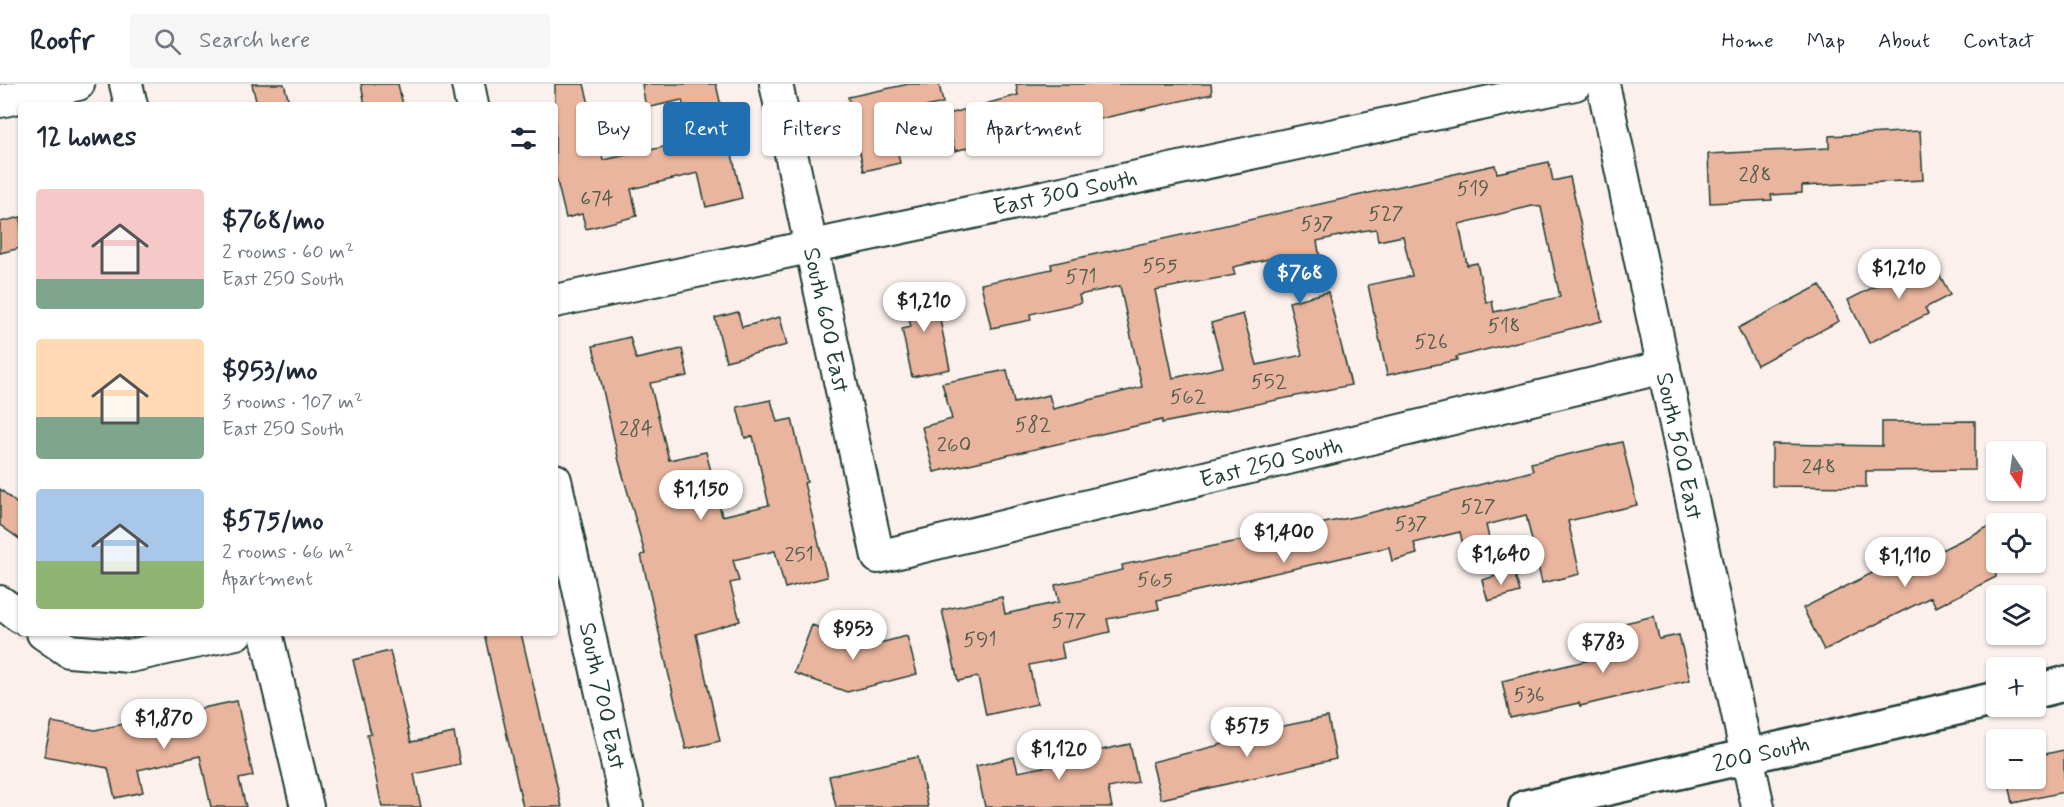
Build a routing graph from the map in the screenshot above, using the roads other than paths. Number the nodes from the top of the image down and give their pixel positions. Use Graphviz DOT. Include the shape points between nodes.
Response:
graph roads {
  1 [pos="78,84"];
  2 [pos="126,84"];
  3 [pos="468,84"];
  4 [pos="776,84"];
  5 [pos="1575,84"];
  6 [pos="1603,84"];
  7 [pos="0,101"];
  8 [pos="130,102"];
  9 [pos="471,102"];
  10 [pos="812,246"];
  11 [pos="558,300"];
  12 [pos="1664,368"];
  13 [pos="558,494"];
  14 [pos="878,557"];
  15 [pos="0,602"];
  16 [pos="18,615"];
  17 [pos="48,636"];
  18 [pos="222,636"];
  19 [pos="267,636"];
  20 [pos="2064,684"];
  21 [pos="2046,688"];
  22 [pos="1986,701"];
  23 [pos="1747,756"];
  24 [pos="307,807"];
  25 [pos="627,807"];
  26 [pos="1526,807"];
  27 [pos="1758,807"];
  1 -- 7 [label="street"];
  2 -- 8 [label="street"];
  3 -- 9 [label="street"];
  4 -- 10 [label="street, South 600 East"];
  5 -- 10 [label="street, East 300 South"];
  6 -- 12 [label="street, South 500 East"];
  10 -- 11 [label="street, East 300 South"];
  10 -- 14 [label="street, South 600 East"];
  12 -- 14 [label="street, East 250 South"];
  12 -- 23 [label="street, South 500 East"];
  13 -- 25 [label="street, South 700 East"];
  15 -- 16 [label="street"];
  17 -- 18 [label="street" via="69,651 130,656"];
  19 -- 24 [label="street"];
  20 -- 21 [label="street"];
  22 -- 23 [label="street, 200 South"];
  23 -- 26 [label="street, 200 South"];
  23 -- 27 [label="street, South 500 East"];
}
